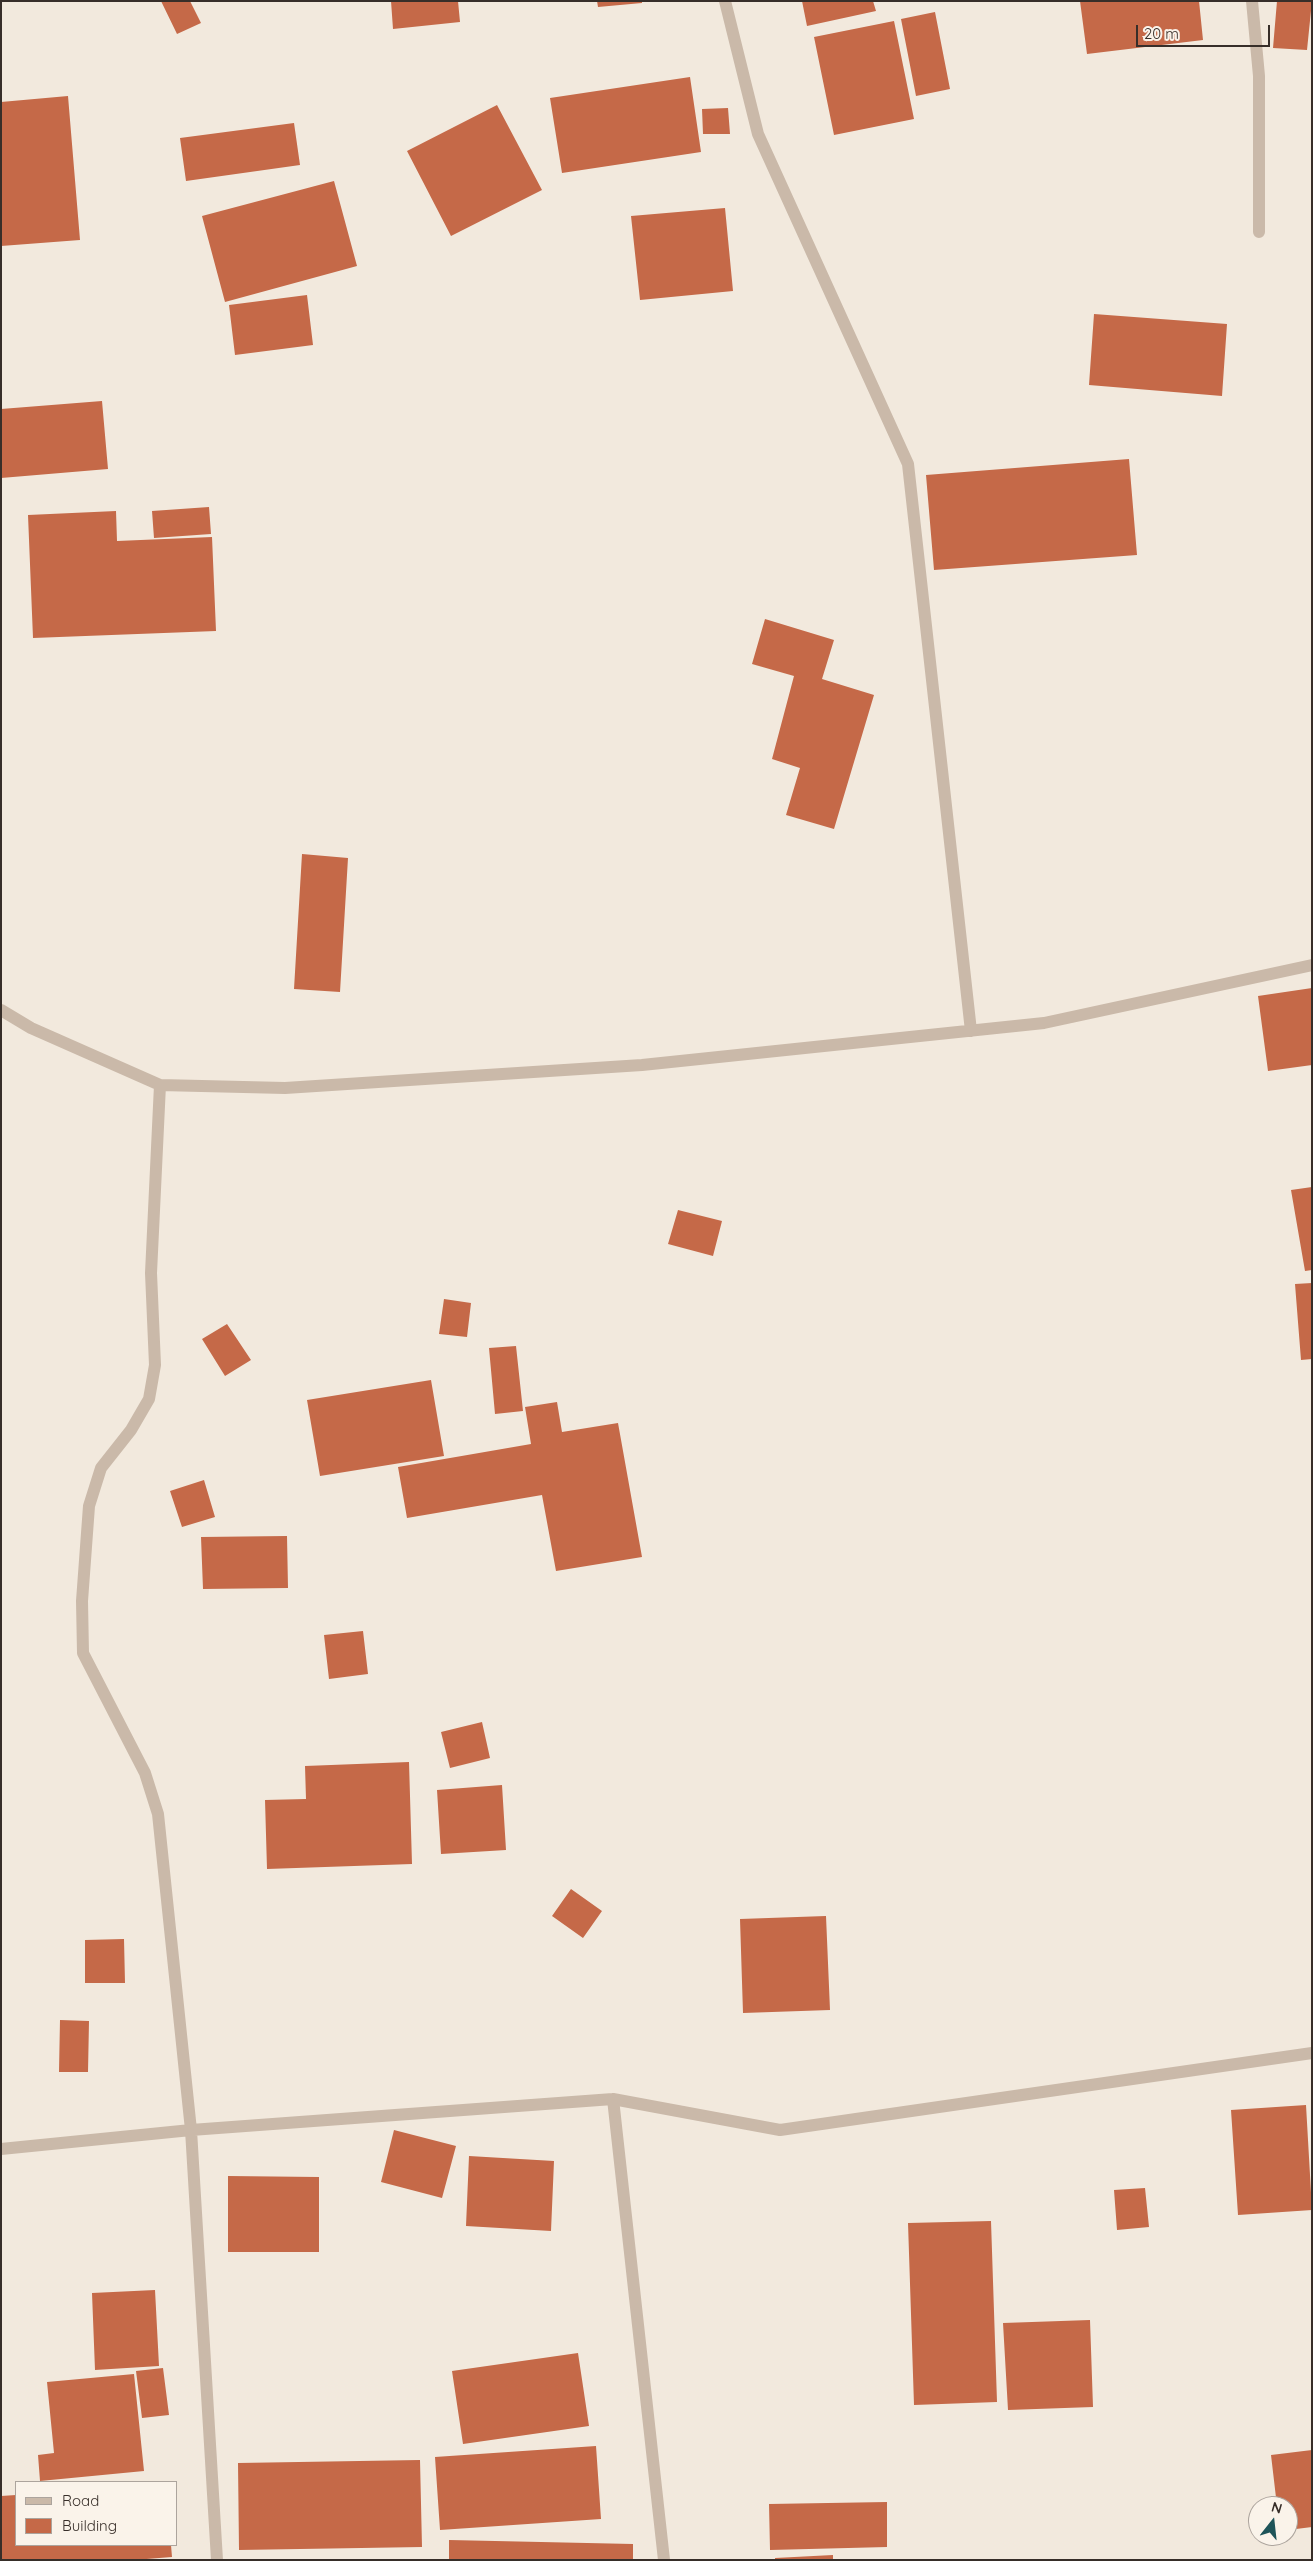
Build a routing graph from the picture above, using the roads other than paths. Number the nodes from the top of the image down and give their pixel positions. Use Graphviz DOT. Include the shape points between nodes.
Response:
graph roads {
  1 [pos="725,1"];
  2 [pos="1252,1"];
  3 [pos="1259,232"];
  4 [pos="1312,965"];
  5 [pos="1,1010"];
  6 [pos="971,1031"];
  7 [pos="160,1085"];
  8 [pos="1312,2053"];
  9 [pos="613,2099"];
  10 [pos="191,2130"];
  11 [pos="1,2149"];
  12 [pos="218,2560"];
  13 [pos="664,2560"];
  1 -- 6 [label="street" via="758,134 908,464"];
  2 -- 3 [label="street" via="1259,76"];
  4 -- 6 [label="street" via="1044,1022"];
  5 -- 7 [label="street" via="31,1028"];
  6 -- 7 [label="street" via="642,1065 285,1088"];
  7 -- 10 [label="street" via="151,1272 154,1365 149,1399 101,1468 90,1506 82,1601 83,1654 145,1773 158,1814"];
  8 -- 9 [label="street" via="780,2130"];
  9 -- 10 [label="street"];
  9 -- 13 [label="street"];
  10 -- 11 [label="street"];
  10 -- 12 [label="street"];
}
